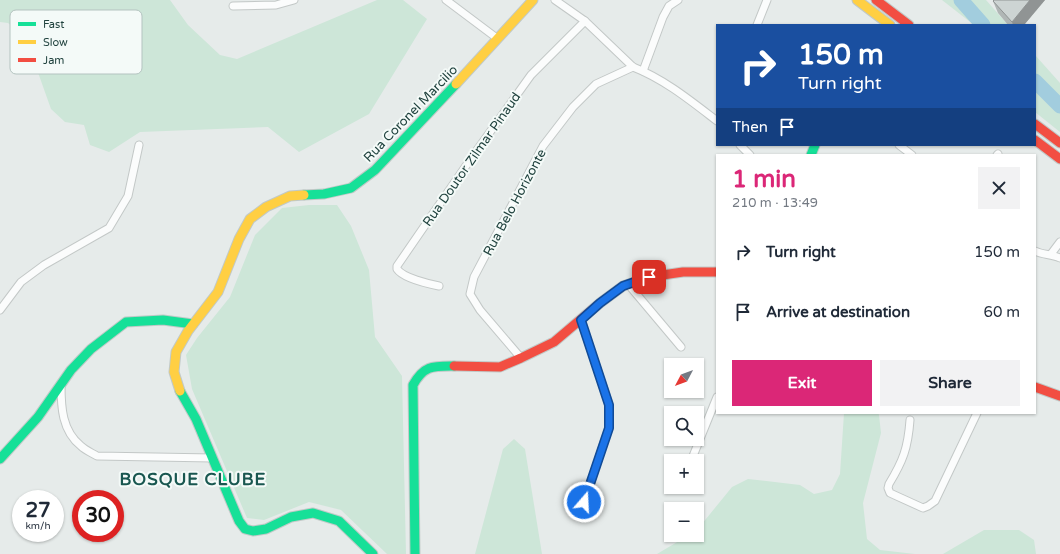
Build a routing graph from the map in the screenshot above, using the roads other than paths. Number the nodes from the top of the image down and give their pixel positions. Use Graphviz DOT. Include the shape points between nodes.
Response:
graph roads {
  1 [pos="294,0"];
  2 [pos="446,0"];
  3 [pos="533,0"];
  4 [pos="555,0"];
  5 [pos="678,0"];
  6 [pos="767,0"];
  7 [pos="857,0"];
  8 [pos="876,0"];
  9 [pos="233,6"];
  10 [pos="885,6"];
  11 [pos="585,20"];
  12 [pos="877,21"];
  13 [pos="757,24"];
  14 [pos="887,24"];
  15 [pos="908,24"];
  16 [pos="498,39"];
  17 [pos="633,67"];
  18 [pos="643,71"];
  19 [pos="716,120"];
  20 [pos="1036,125"];
  21 [pos="1036,141"];
  22 [pos="1060,143"];
  23 [pos="139,145"];
  24 [pos="741,146"];
  25 [pos="900,146"];
  26 [pos="749,154"];
  27 [pos="911,154"];
  28 [pos="1060,159"];
  29 [pos="1060,242"];
  30 [pos="1036,250"];
  31 [pos="1051,254"];
  32 [pos="1060,258"];
  33 [pos="716,272"];
  34 [pos="628,284"];
  35 [pos="439,286"];
  36 [pos="0,310"];
  37 [pos="581,320"];
  38 [pos="193,324"];
  39 [pos="681,347"];
  40 [pos="521,358"];
  41 [pos="61,385"];
  42 [pos="1036,387"];
  43 [pos="1060,396"];
  44 [pos="716,399"];
  45 [pos="977,414"];
  46 [pos="910,420"];
  47 [pos="694,454"];
  48 [pos="213,458"];
  49 [pos="0,459"];
  50 [pos="584,502"];
  51 [pos="373,554"];
  52 [pos="415,554"];
  1 -- 9 [label="street" via="276,5"];
  2 -- 16 [label="street"];
  3 -- 16 [label="street, Rua Coronel Marcilio"];
  4 -- 11 [label="street"];
  5 -- 18 [label="street" via="669,6 663,17"];
  6 -- 13 [label="street"];
  7 -- 12 [label="street"];
  8 -- 10 [label="street"];
  10 -- 12 [label="street"];
  10 -- 15 [label="street"];
  11 -- 17 [label="street"];
  11 -- 35 [label="street, Rua Doutor Zilmar Pinaud" via="531,75 397,266 398,272"];
  12 -- 14 [label="street"];
  16 -- 38 [label="street, Rua Coronel Marcilio" via="375,170 351,188 324,194 290,196 266,207 250,219 239,239 218,292"];
  17 -- 18 [label="street"];
  17 -- 40 [label="street, Rua Belo Horizonte" via="596,84 573,107 547,141 474,277 470,294 480,310"];
  18 -- 19 [label="street" via="681,93"];
  20 -- 22 [label="street"];
  21 -- 28 [label="street"];
  23 -- 36 [label="street" via="128,196 109,228 44,265 21,282"];
  24 -- 26 [label="street"];
  25 -- 27 [label="street"];
  29 -- 31 [label="street"];
  30 -- 31 [label="street"];
  31 -- 32 [label="street"];
  33 -- 34 [label="street" via="683,272 649,277"];
  34 -- 37 [label="street"];
  34 -- 39 [label="street"];
  37 -- 40 [label="street" via="554,342"];
  37 -- 50 [label="street" via="609,405 609,428"];
  38 -- 41 [label="street" via="163,320 126,322 91,349"];
  38 -- 48 [label="street, Rua Coronel Marcilio" via="176,352 174,372 178,387"];
  40 -- 52 [label="street" via="500,366 433,366 419,374 413,385"];
  41 -- 48 [label="street" via="61,406 68,433 81,446 97,456"];
  41 -- 49 [label="street" via="38,417"];
  42 -- 43 [label="street"];
  44 -- 47 [label="street"];
  45 -- 46 [label="street" via="935,501 923,508 890,492 888,488 903,459 909,437"];
  48 -- 51 [label="street, Rua Coronel Marcilio" via="239,521 245,529 266,529 291,517 312,513 339,520"];
}
